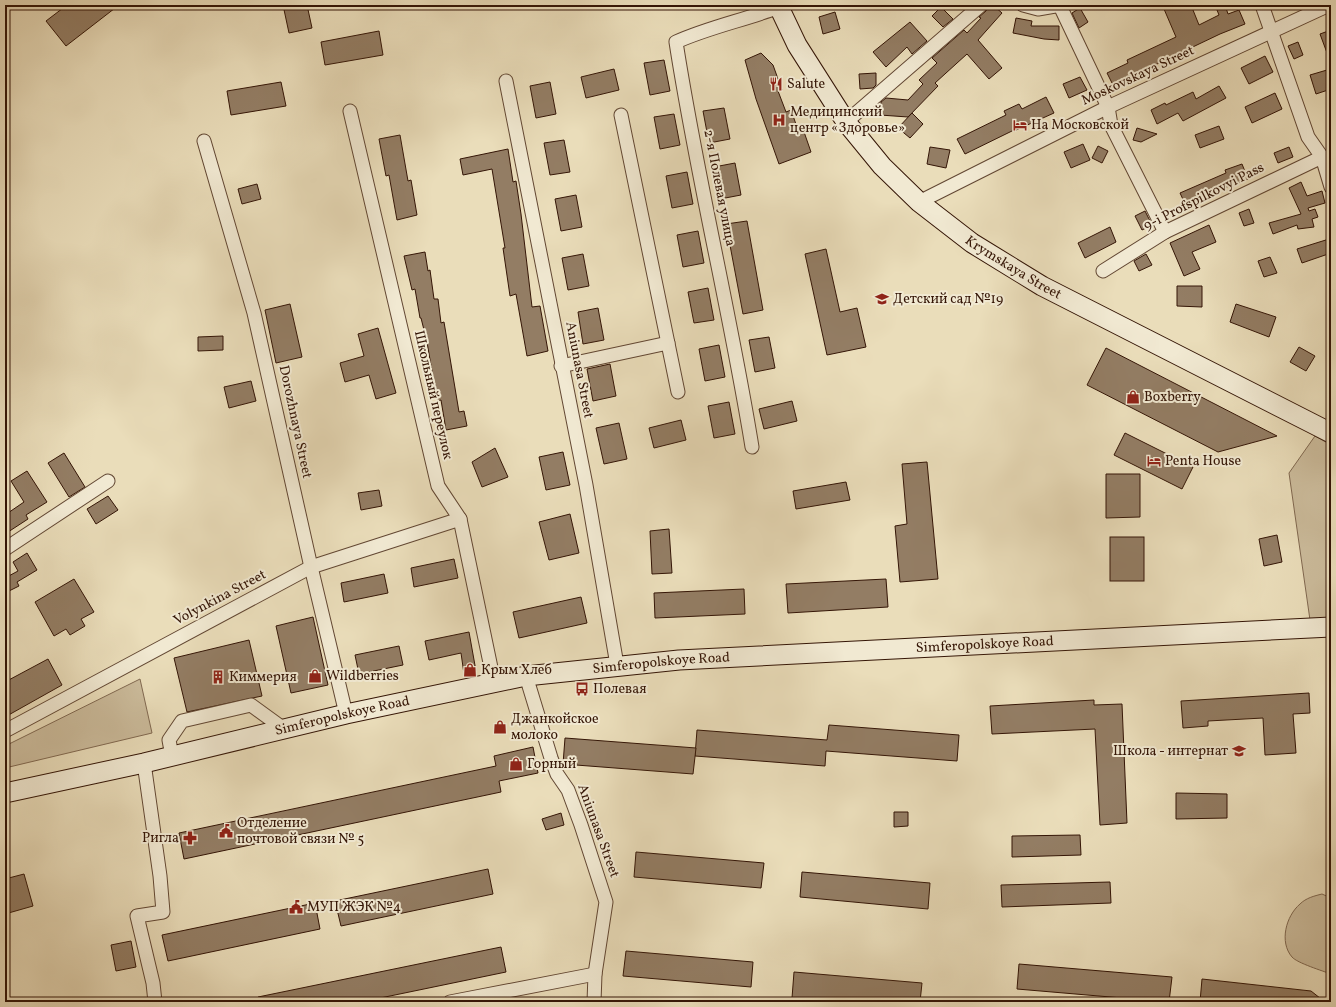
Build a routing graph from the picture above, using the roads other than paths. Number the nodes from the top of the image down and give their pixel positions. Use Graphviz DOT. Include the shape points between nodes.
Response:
graph roads {
  1 [pos="981,5"];
  2 [pos="1023,5"];
  3 [pos="1060,5"];
  4 [pos="1262,5"];
  5 [pos="1329,5"];
  6 [pos="778,6"];
  7 [pos="1270,31"];
  8 [pos="506,81"];
  9 [pos="1108,107"];
  10 [pos="350,111"];
  11 [pos="621,115"];
  12 [pos="846,122"];
  13 [pos="204,140"];
  14 [pos="1322,157"];
  15 [pos="1331,187"];
  16 [pos="919,202"];
  17 [pos="1165,232"];
  18 [pos="1103,271"];
  19 [pos="668,343"];
  20 [pos="561,366"];
  21 [pos="678,392"];
  22 [pos="1331,433"];
  23 [pos="752,446"];
  24 [pos="108,481"];
  25 [pos="460,519"];
  26 [pos="5,550"];
  27 [pos="311,567"];
  28 [pos="1331,627"];
  29 [pos="617,665"];
  30 [pos="526,676"];
  31 [pos="494,682"];
  32 [pos="346,714"];
  33 [pos="284,729"];
  34 [pos="5,731"];
  35 [pos="172,756"];
  36 [pos="144,763"];
  37 [pos="5,793"];
  38 [pos="595,974"];
  39 [pos="155,1002"];
  40 [pos="450,1002"];
  41 [pos="594,1002"];
  1 -- 12 [label="street"];
  2 -- 3 [label="street" via="1038,9"];
  3 -- 9 [label="street"];
  4 -- 7 [label="street"];
  5 -- 7 [label="street, Moskovskaya Street"];
  6 -- 12 [label="main road, Krymskaya Street" via="797,45"];
  6 -- 23 [label="street, 2-я Полевая улица" via="676,42 685,101 732,330"];
  7 -- 9 [label="street, Moskovskaya Street"];
  7 -- 14 [label="street" via="1308,138"];
  8 -- 20 [label="street, Aniunasa Street"];
  9 -- 16 [label="street, Moskovskaya Street"];
  9 -- 17 [label="street" via="1110,125"];
  10 -- 25 [label="street, Школьный переулок" via="438,486"];
  11 -- 19 [label="street"];
  12 -- 16 [label="main road, Krymskaya Street" via="882,166"];
  13 -- 27 [label="street, Dorozhnaya Street" via="254,313"];
  14 -- 15 [label="street"];
  14 -- 17 [label="street, 9-i Profspilkovyi Pass"];
  16 -- 22 [label="main road, Krymskaya Street" via="972,243 1042,286"];
  17 -- 18 [label="street, 9-i Profspilkovyi Pass"];
  19 -- 20 [label="street"];
  19 -- 21 [label="street"];
  20 -- 29 [label="street, Aniunasa Street" via="586,486"];
  24 -- 26 [label="street"];
  25 -- 27 [label="street, Volynkina Street"];
  25 -- 31 [label="street, Школьный переулок"];
  27 -- 32 [label="street, Dorozhnaya Street"];
  27 -- 34 [label="street, Volynkina Street"];
  28 -- 29 [label="main road, Simferopolskoye Road"];
  29 -- 30 [label="main road, Simferopolskoye Road"];
  30 -- 31 [label="main road, Simferopolskoye Road"];
  30 -- 38 [label="street, Aniunasa Street" via="551,758 557,774 568,790 606,902"];
  31 -- 32 [label="main road, Simferopolskoye Road"];
  32 -- 33 [label="main road, Simferopolskoye Road"];
  33 -- 35 [label="main road, Simferopolskoye Road"];
  33 -- 35 [label="street" via="251,705 182,721 169,740"];
  35 -- 36 [label="main road, Simferopolskoye Road"];
  36 -- 37 [label="main road, Simferopolskoye Road"];
  36 -- 39 [label="street" via="163,912 137,916"];
  38 -- 40 [label="street"];
  38 -- 41 [label="street, Aniunasa Street"];
}
